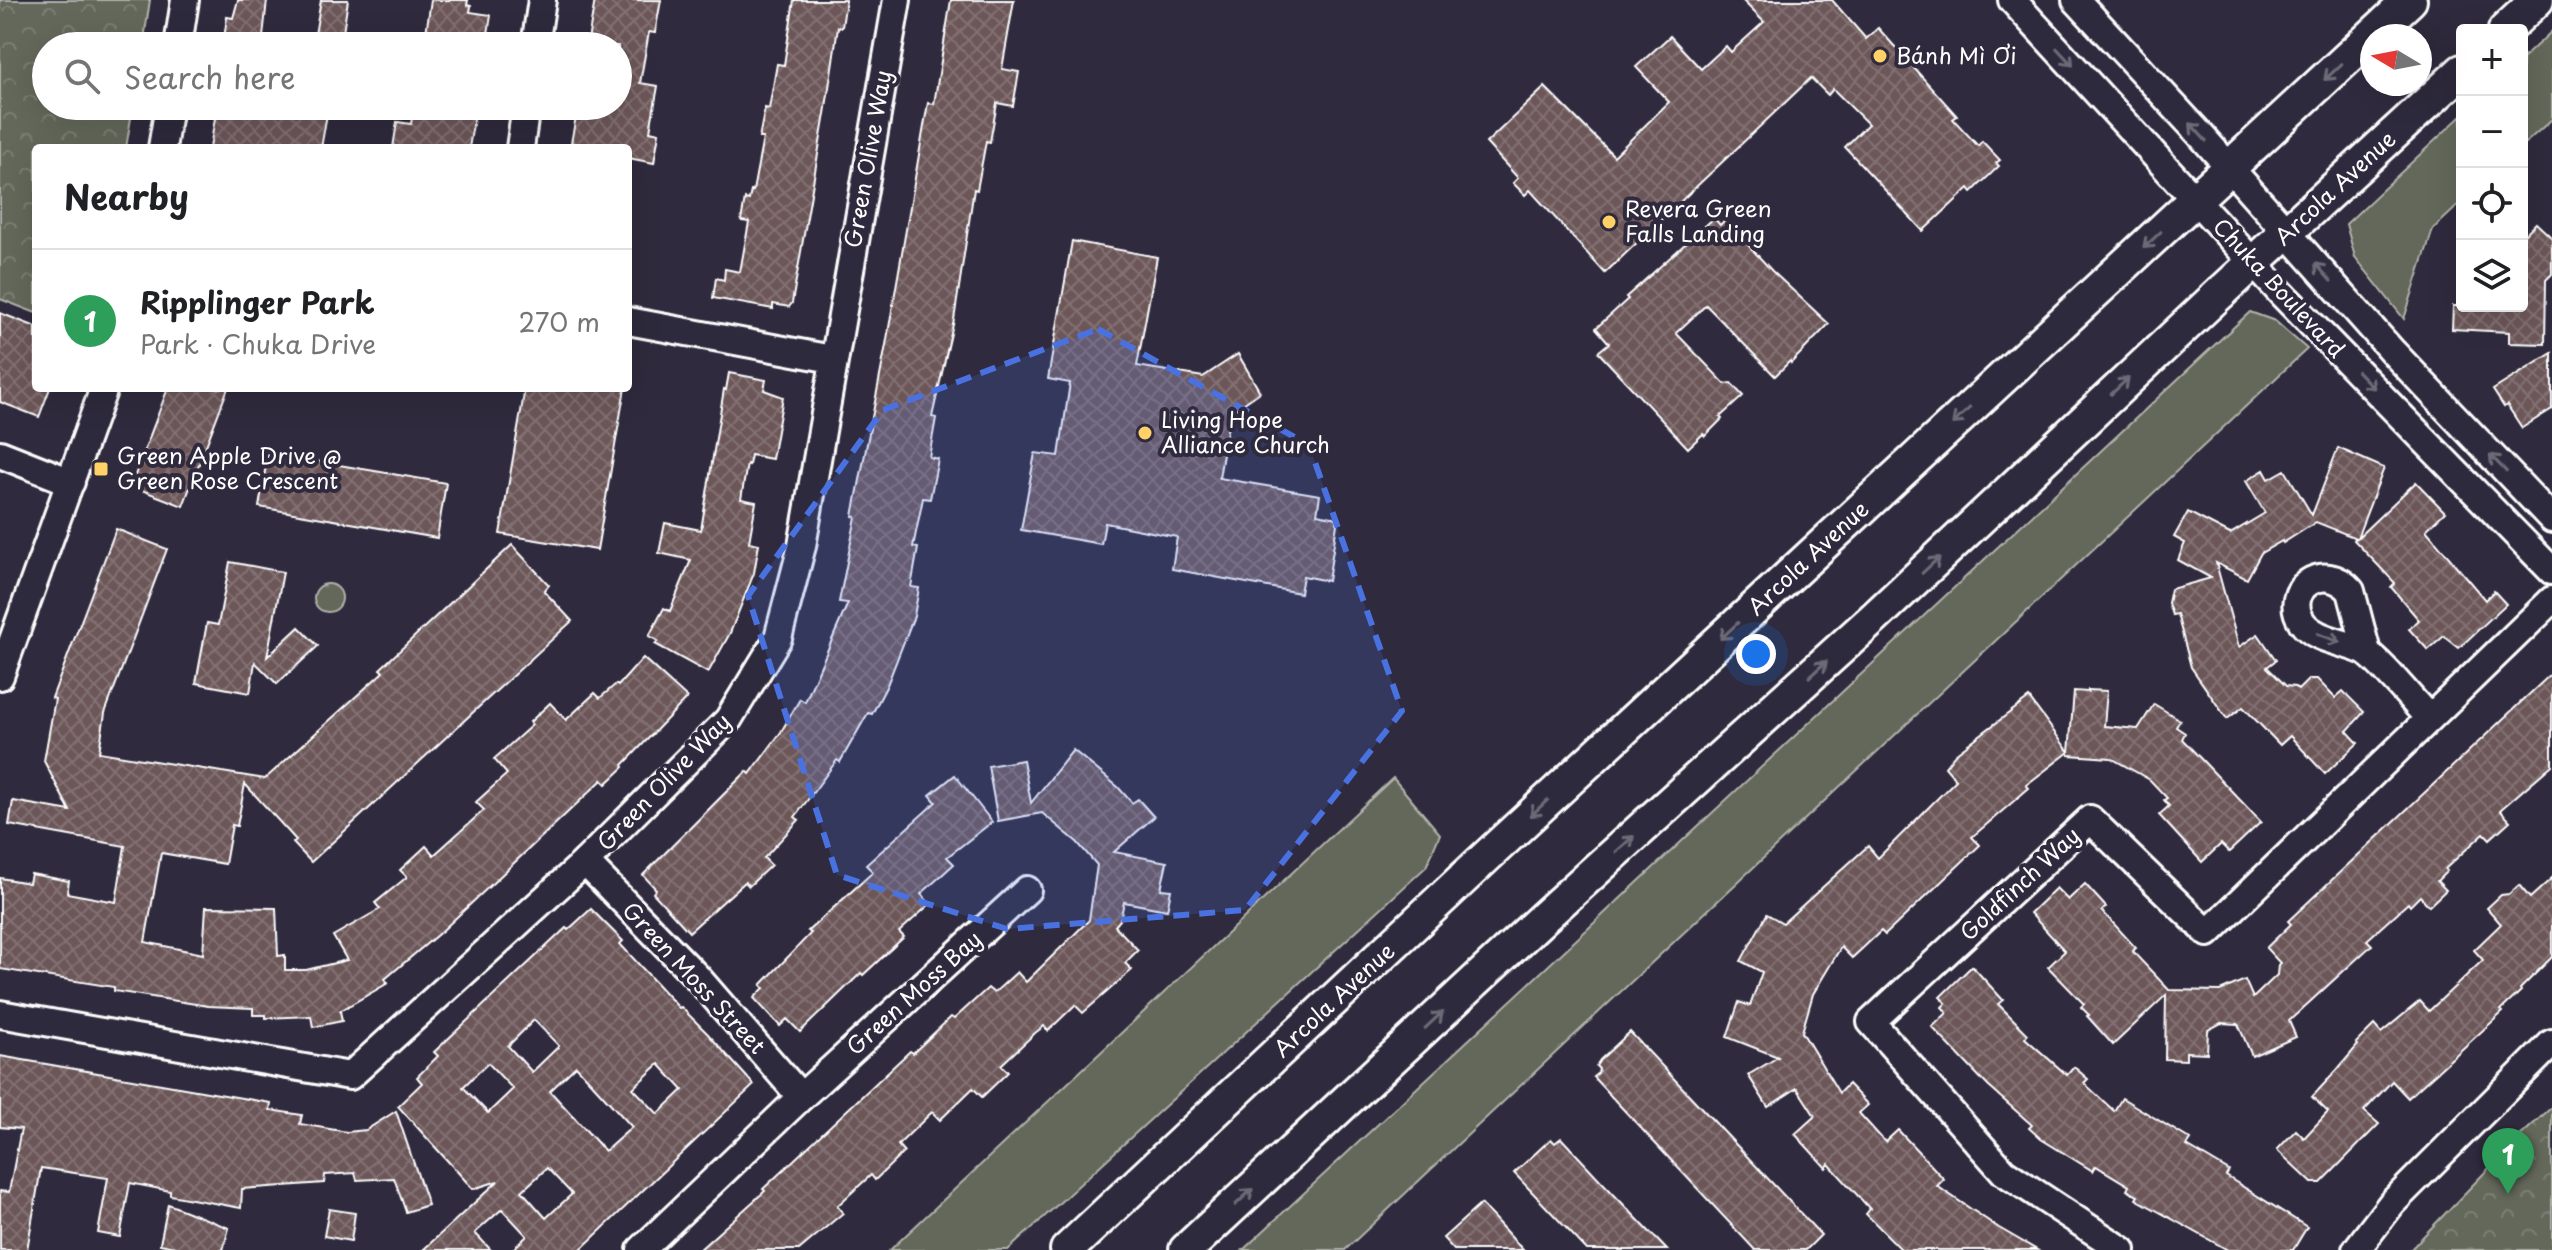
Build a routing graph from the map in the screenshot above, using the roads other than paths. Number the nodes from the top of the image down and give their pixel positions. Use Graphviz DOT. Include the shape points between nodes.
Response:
graph roads {
  1 [pos="185,0"];
  2 [pos="542,0"];
  3 [pos="897,0"];
  4 [pos="2012,0"];
  5 [pos="2076,0"];
  6 [pos="2410,0"];
  7 [pos="2537,0"];
  8 [pos="2511,24"];
  9 [pos="180,32"];
  10 [pos="537,32"];
  11 [pos="2456,77"];
  12 [pos="167,120"];
  13 [pos="524,120"];
  14 [pos="163,144"];
  15 [pos="521,144"];
  16 [pos="2230,168"];
  17 [pos="2196,199"];
  18 [pos="2287,232"];
  19 [pos="2254,262"];
  20 [pos="632,322"];
  21 [pos="832,359"];
  22 [pos="103,392"];
  23 [pos="0,454"];
  24 [pos="71,482"];
  25 [pos="2552,519"];
  26 [pos="2552,571"];
  27 [pos="2552,600"];
  28 [pos="2367,652"];
  29 [pos="0,676"];
  30 [pos="2429,718"];
  31 [pos="585,862"];
  32 [pos="1027,890"];
  33 [pos="0,1014"];
  34 [pos="2552,1043"];
  35 [pos="801,1097"];
  36 [pos="641,1250"];
  37 [pos="1067,1250"];
  38 [pos="1186,1250"];
  39 [pos="2122,1250"];
  40 [pos="2356,1250"];
  1 -- 9 [label="street"];
  2 -- 10 [label="street"];
  3 -- 21 [label="street, Green Olive Way"];
  4 -- 17 [label="street, Chuka Boulevard, one-way"];
  16 -- 5 [label="street, Chuka Boulevard, one-way"];
  6 -- 16 [label="main road, Arcola Avenue, one-way"];
  7 -- 8 [label="main road"];
  11 -- 18 [label="main road, Arcola Avenue"];
  12 -- 14 [label="street"];
  13 -- 15 [label="street"];
  16 -- 17 [label="main road, Arcola Avenue"];
  16 -- 18 [label="street, Chuka Boulevard"];
  17 -- 19 [label="street, Chuka Boulevard"];
  17 -- 37 [label="main road, Arcola Avenue, one-way"];
  18 -- 19 [label="main road, Arcola Avenue"];
  25 -- 18 [label="street, Chuka Boulevard, one-way"];
  19 -- 26 [label="street, Chuka Boulevard, one-way"];
  38 -- 19 [label="main road, Arcola Avenue, one-way"];
  20 -- 21 [label="street"];
  21 -- 31 [label="street, Green Olive Way" via="802,546 778,638 728,720"];
  22 -- 24 [label="street"];
  23 -- 24 [label="street"];
  24 -- 29 [label="street"];
  27 -- 30 [label="street, Goldfinch Way"];
  28 -- 30 [label="street"];
  30 -- 39 [label="street, Goldfinch Way" via="2208,933 2090,819 1871,1022 2004,1172"];
  31 -- 33 [label="street, Green Olive Way" via="350,1076"];
  31 -- 35 [label="street, Green Moss Street" via="698,978"];
  32 -- 35 [label="street, Green Moss Bay"];
  34 -- 40 [label="street" via="2392,1203"];
  35 -- 36 [label="street, Green Moss Bay"];
}
